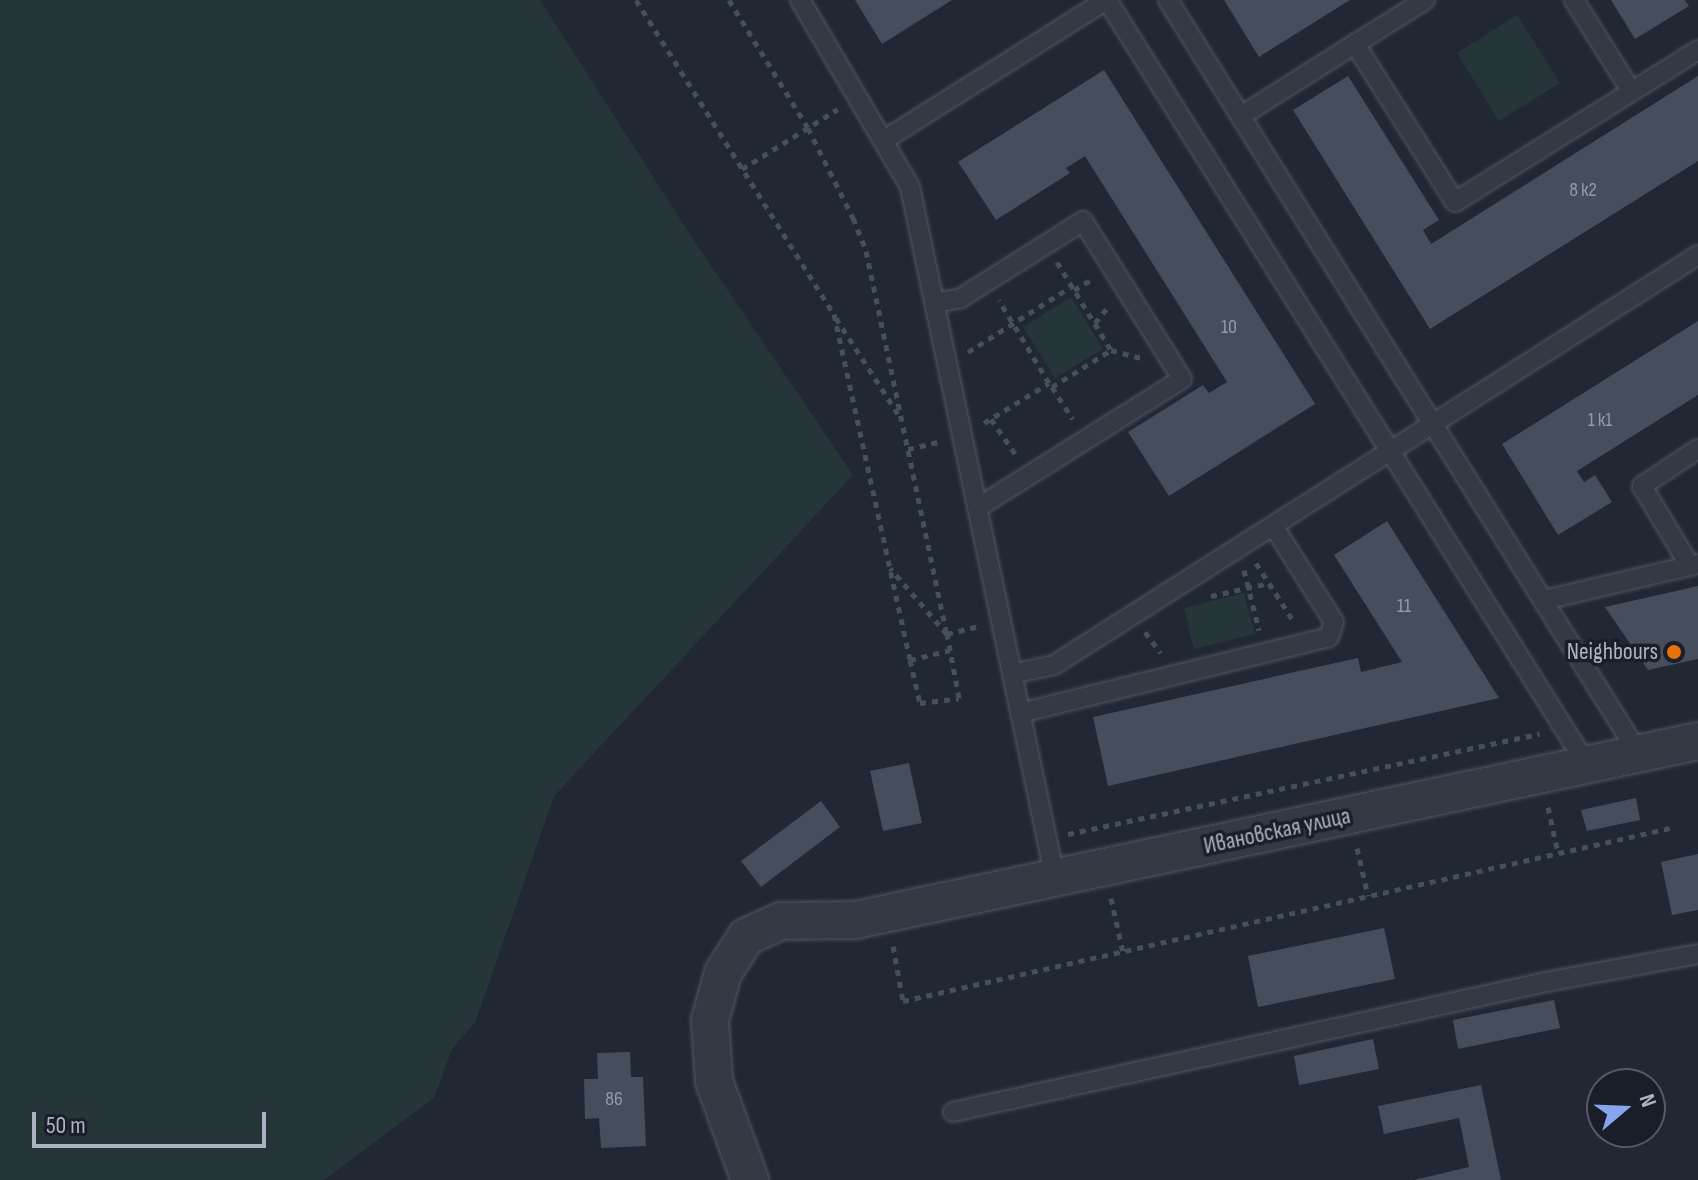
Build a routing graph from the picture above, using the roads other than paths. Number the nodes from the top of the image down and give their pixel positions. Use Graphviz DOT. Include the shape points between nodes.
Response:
graph roads {
  1 [pos="800,0"];
  2 [pos="1107,0"];
  3 [pos="1168,0"];
  4 [pos="1425,0"];
  5 [pos="1574,0"];
  6 [pos="1355,44"];
  7 [pos="1698,50"];
  8 [pos="1631,91"];
  9 [pos="1241,116"];
  10 [pos="884,140"];
  11 [pos="1698,255"];
  12 [pos="934,303"];
  13 [pos="1435,425"];
  14 [pos="1698,449"];
  15 [pos="1390,453"];
  16 [pos="977,508"];
  17 [pos="1274,527"];
  18 [pos="1694,565"];
  19 [pos="1544,600"];
  20 [pos="1012,674"];
  21 [pos="1020,713"];
  22 [pos="1698,741"];
  23 [pos="1639,754"];
  24 [pos="1587,765"];
  25 [pos="1055,878"];
  26 [pos="1698,954"];
  27 [pos="953,1112"];
  28 [pos="750,1180"];
  1 -- 10 [label="lane"];
  2 -- 10 [label="lane"];
  2 -- 15 [label="lane"];
  3 -- 9 [label="lane"];
  4 -- 6 [label="lane"];
  5 -- 8 [label="lane"];
  6 -- 8 [label="lane" via="1455,202"];
  6 -- 9 [label="lane"];
  7 -- 8 [label="lane"];
  9 -- 13 [label="lane"];
  10 -- 12 [label="lane" via="910,187"];
  11 -- 13 [label="lane"];
  12 -- 16 [label="lane"];
  12 -- 16 [label="lane" via="961,298 1083,221 1182,379"];
  13 -- 15 [label="lane"];
  13 -- 19 [label="lane"];
  14 -- 18 [label="lane" via="1642,486"];
  15 -- 17 [label="lane"];
  15 -- 24 [label="lane"];
  16 -- 20 [label="lane"];
  17 -- 20 [label="lane" via="1054,665"];
  17 -- 21 [label="lane" via="1334,622 1329,637"];
  18 -- 19 [label="lane"];
  19 -- 23 [label="lane"];
  20 -- 21 [label="lane"];
  21 -- 25 [label="lane"];
  22 -- 23 [label="street, Ивановская улица"];
  23 -- 24 [label="street, Ивановская улица"];
  24 -- 25 [label="street, Ивановская улица"];
  25 -- 28 [label="street, Ивановская улица" via="871,917 781,921 746,937 723,973 710,1020 714,1081"];
  26 -- 27 [label="lane" via="1546,982"];
}
